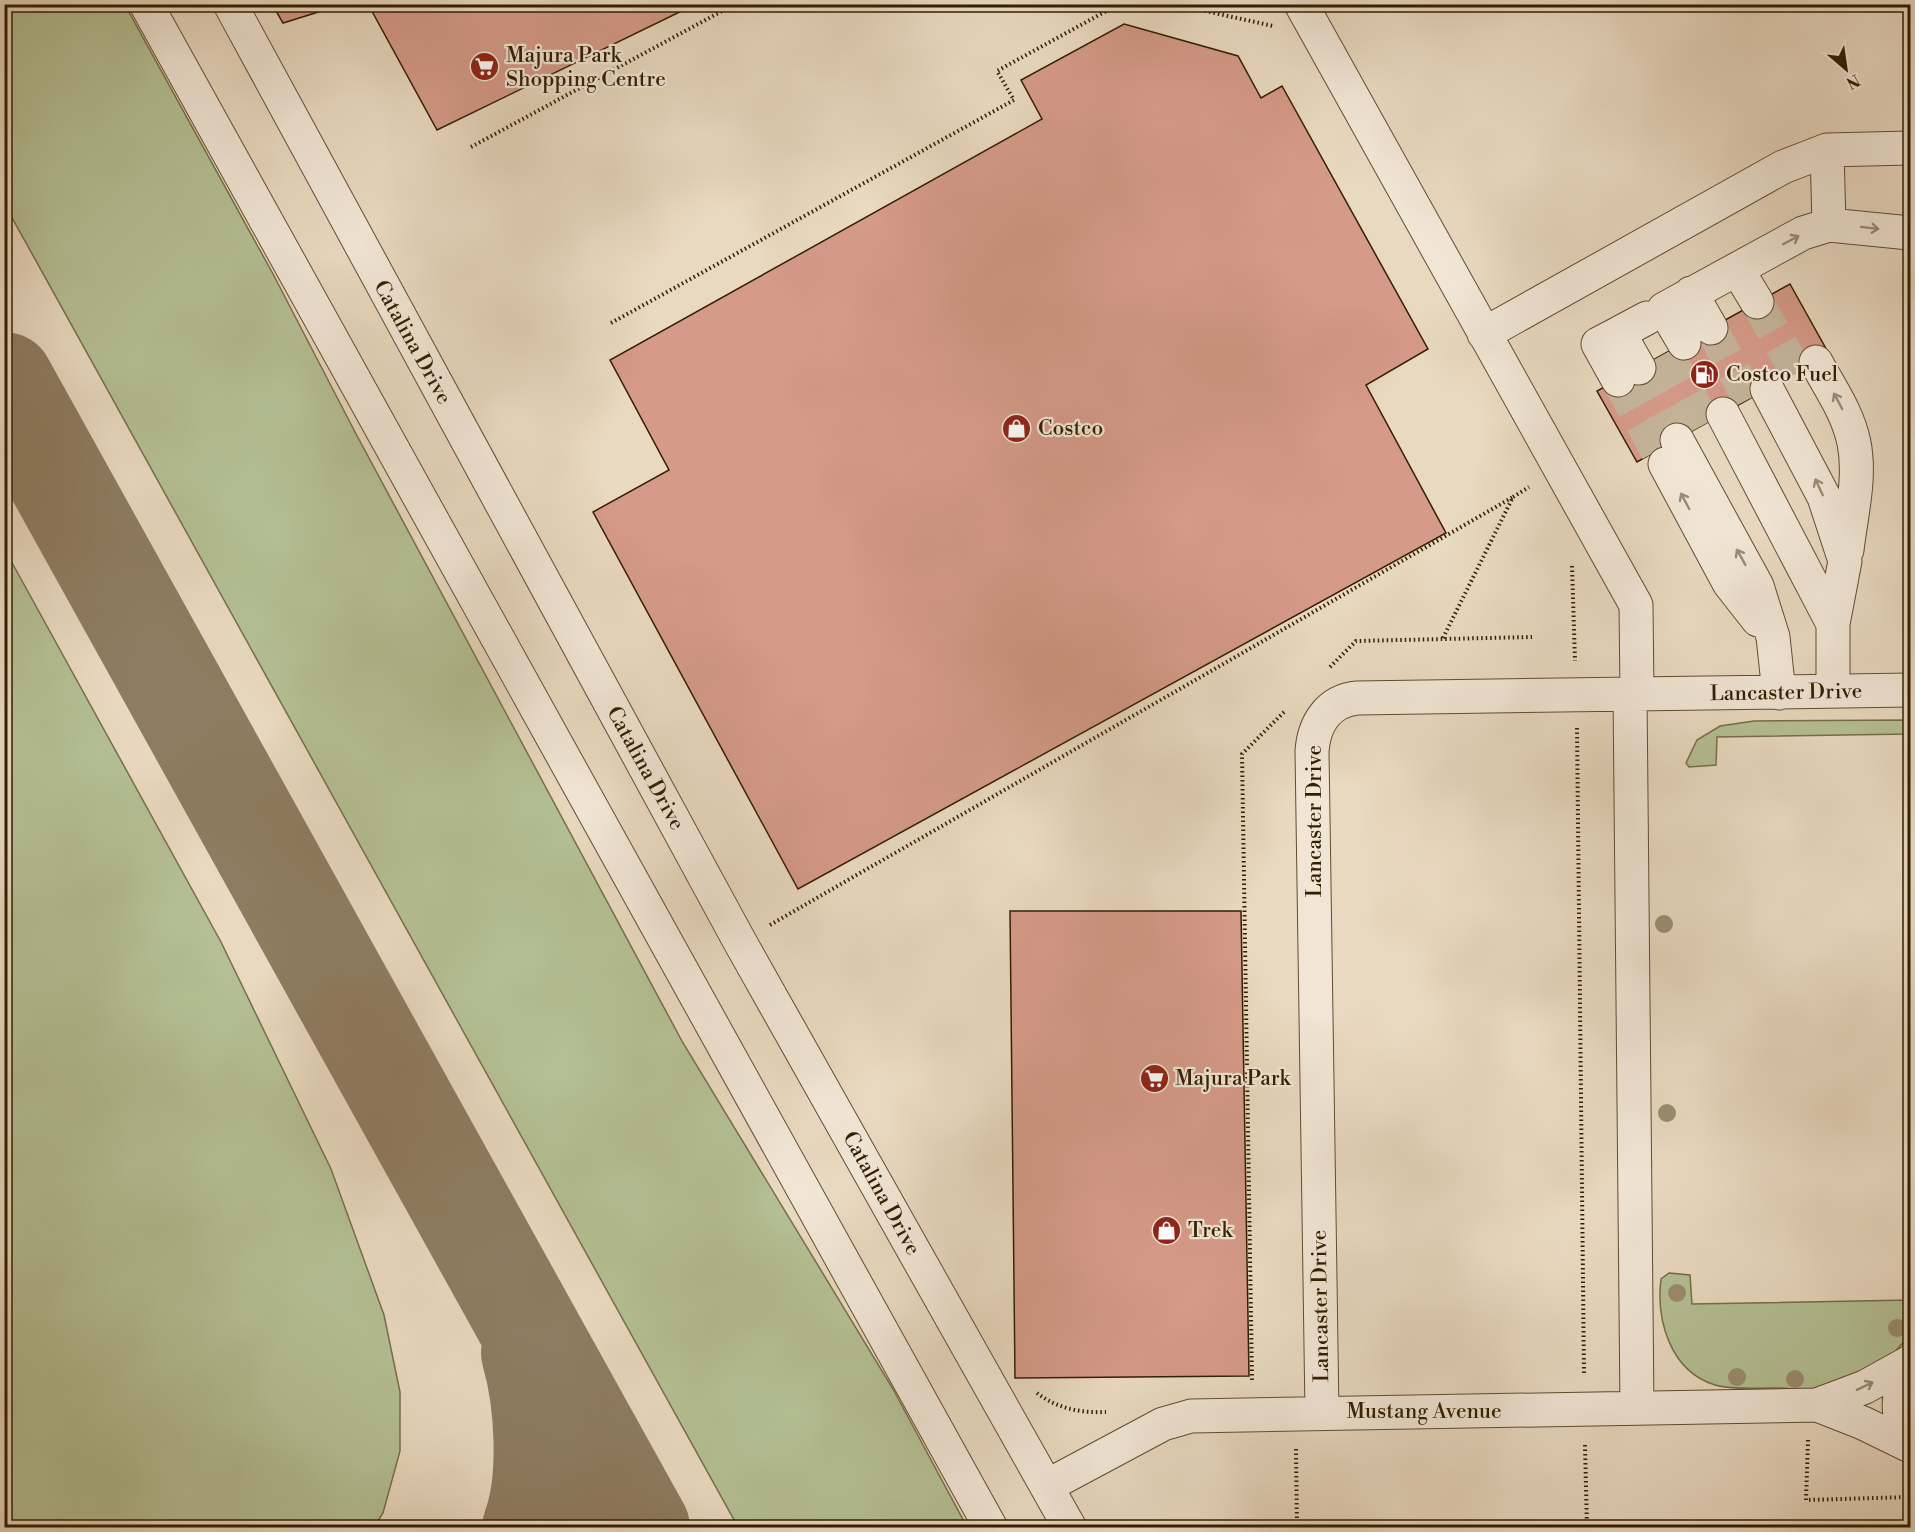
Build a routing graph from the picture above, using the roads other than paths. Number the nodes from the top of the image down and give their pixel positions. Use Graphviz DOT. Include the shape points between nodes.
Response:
graph roads {
  1 [pos="146,4"];
  2 [pos="230,4"];
  3 [pos="1301,4"];
  4 [pos="1911,148"];
  5 [pos="1827,150"];
  6 [pos="1829,225"];
  7 [pos="1911,233"];
  8 [pos="1701,288"];
  9 [pos="1767,296"];
  10 [pos="1484,334"];
  11 [pos="1674,348"];
  12 [pos="1806,367"];
  13 [pos="1713,419"];
  14 [pos="1835,578"];
  15 [pos="1911,690"];
  16 [pos="1833,691"];
  17 [pos="1779,693"];
  18 [pos="1634,694"];
  19 [pos="1911,1362"];
  20 [pos="1911,1368"];
  21 [pos="1637,1408"];
  22 [pos="1322,1413"];
  23 [pos="1813,1419"];
  24 [pos="1911,1440"];
  25 [pos="1911,1446"];
  26 [pos="1047,1486"];
  27 [pos="991,1527"];
  28 [pos="1070,1527"];
  1 -- 27 [label="street"];
  2 -- 26 [label="street, Catalina Drive" via="740,942"];
  3 -- 10 [label="street"];
  4 -- 5 [label="street"];
  5 -- 6 [label="street"];
  5 -- 10 [label="street" via="1783,167"];
  6 -- 7 [label="street, one-way"];
  8 -- 6 [label="street, one-way" via="1803,233"];
  8 -- 9 [label="street"];
  8 -- 11 [label="street"];
  8 -- 11 [label="street"];
  8 -- 11 [label="street" via="1598,344"];
  10 -- 18 [label="street" via="1636,605"];
  14 -- 12 [label="street, one-way" via="1851,517 1837,452"];
  13 -- 14 [label="street"];
  14 -- 13 [label="street, one-way" via="1824,497"];
  17 -- 13 [label="street, one-way" via="1773,637 1729,583"];
  14 -- 16 [label="street"];
  15 -- 16 [label="street, Lancaster Drive"];
  16 -- 17 [label="street, Lancaster Drive"];
  17 -- 18 [label="street, Lancaster Drive"];
  18 -- 21 [label="street"];
  18 -- 22 [label="street, Lancaster Drive" via="1347,699 1333,706 1316,730 1312,751 1312,821"];
  23 -- 19 [label="street, Mustang Avenue, one-way"];
  20 -- 24 [label="street" via="1901,1389 1899,1408"];
  21 -- 22 [label="street, Mustang Avenue"];
  21 -- 23 [label="street, Mustang Avenue"];
  22 -- 26 [label="street, Mustang Avenue" via="1180,1418"];
  23 -- 25 [label="street, Mustang Avenue"];
  26 -- 28 [label="street, Catalina Drive"];
}
